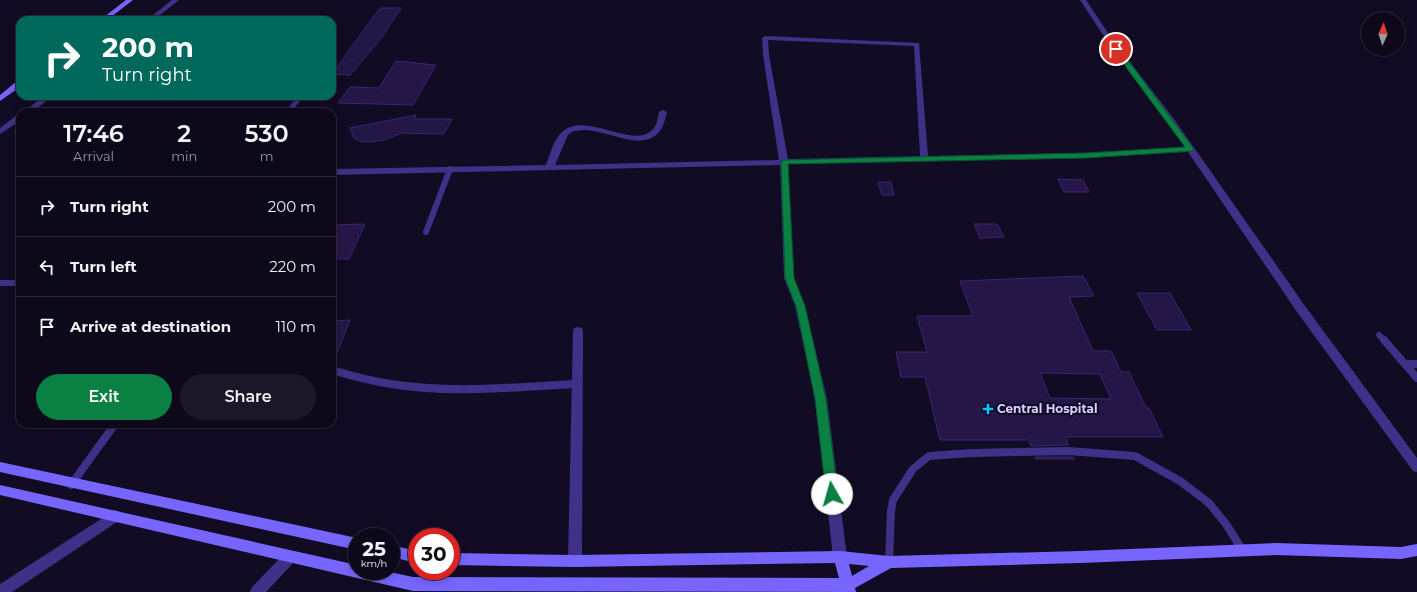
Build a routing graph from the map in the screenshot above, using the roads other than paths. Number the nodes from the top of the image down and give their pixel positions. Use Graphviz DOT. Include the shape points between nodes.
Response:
graph roads {
  1 [pos="130,0"];
  2 [pos="176,0"];
  3 [pos="1083,0"];
  4 [pos="108,16"];
  5 [pos="155,16"];
  6 [pos="16,86"];
  7 [pos="0,98"];
  8 [pos="44,100"];
  9 [pos="298,100"];
  10 [pos="32,108"];
  11 [pos="291,108"];
  12 [pos="663,112"];
  13 [pos="16,121"];
  14 [pos="0,132"];
  15 [pos="1190,149"];
  16 [pos="924,159"];
  17 [pos="784,162"];
  18 [pos="550,167"];
  19 [pos="450,169"];
  20 [pos="336,172"];
  21 [pos="426,232"];
  22 [pos="0,283"];
  23 [pos="16,283"];
  24 [pos="578,331"];
  25 [pos="1379,335"];
  26 [pos="1405,364"];
  27 [pos="1417,364"];
  28 [pos="336,371"];
  29 [pos="1417,378"];
  30 [pos="577,384"];
  31 [pos="112,428"];
  32 [pos="0,467"];
  33 [pos="1417,467"];
  34 [pos="71,485"];
  35 [pos="0,490"];
  36 [pos="115,516"];
  37 [pos="348,542"];
  38 [pos="1417,550"];
  39 [pos="1243,551"];
  40 [pos="1401,553"];
  41 [pos="290,557"];
  42 [pos="840,557"];
  43 [pos="1417,558"];
  44 [pos="460,560"];
  45 [pos="575,561"];
  46 [pos="889,562"];
  47 [pos="412,588"];
  48 [pos="848,588"];
  49 [pos="0,592"];
  50 [pos="257,592"];
  1 -- 4 [label="street"];
  2 -- 5 [label="street"];
  3 -- 15 [label="street" via="1107,37"];
  6 -- 7 [label="street"];
  8 -- 10 [label="street"];
  9 -- 11 [label="lane"];
  12 -- 18 [label="street" via="660,125 655,132 647,136 627,137 596,129 572,130 563,136"];
  13 -- 14 [label="street"];
  15 -- 16 [label="street" via="1086,155"];
  15 -- 33 [label="street" via="1300,309"];
  16 -- 17 [label="street"];
  16 -- 17 [label="street" via="917,44 765,38"];
  17 -- 18 [label="street"];
  17 -- 42 [label="street" via="789,278 800,306 821,399"];
  18 -- 19 [label="street"];
  19 -- 20 [label="street"];
  19 -- 21 [label="lane"];
  22 -- 23 [label="street"];
  24 -- 30 [label="street"];
  25 -- 26 [label="lane"];
  26 -- 27 [label="lane"];
  26 -- 29 [label="lane"];
  28 -- 30 [label="lane" via="387,384 465,390"];
  30 -- 45 [label="street"];
  31 -- 34 [label="lane"];
  32 -- 34 [label="street"];
  34 -- 37 [label="street"];
  35 -- 36 [label="street"];
  36 -- 41 [label="street"];
  36 -- 49 [label="street"];
  38 -- 40 [label="street"];
  39 -- 40 [label="street" via="1276,549"];
  39 -- 46 [label="street"];
  39 -- 46 [label="lane" via="1209,503 1180,481 1135,456 1068,451 972,453 929,456 913,469 893,500"];
  40 -- 43 [label="street"];
  41 -- 47 [label="street"];
  41 -- 50 [label="street"];
  42 -- 45 [label="street"];
  42 -- 46 [label="street"];
  42 -- 48 [label="street"];
  44 -- 45 [label="street"];
  46 -- 48 [label="street"];
  47 -- 48 [label="street"];
}
